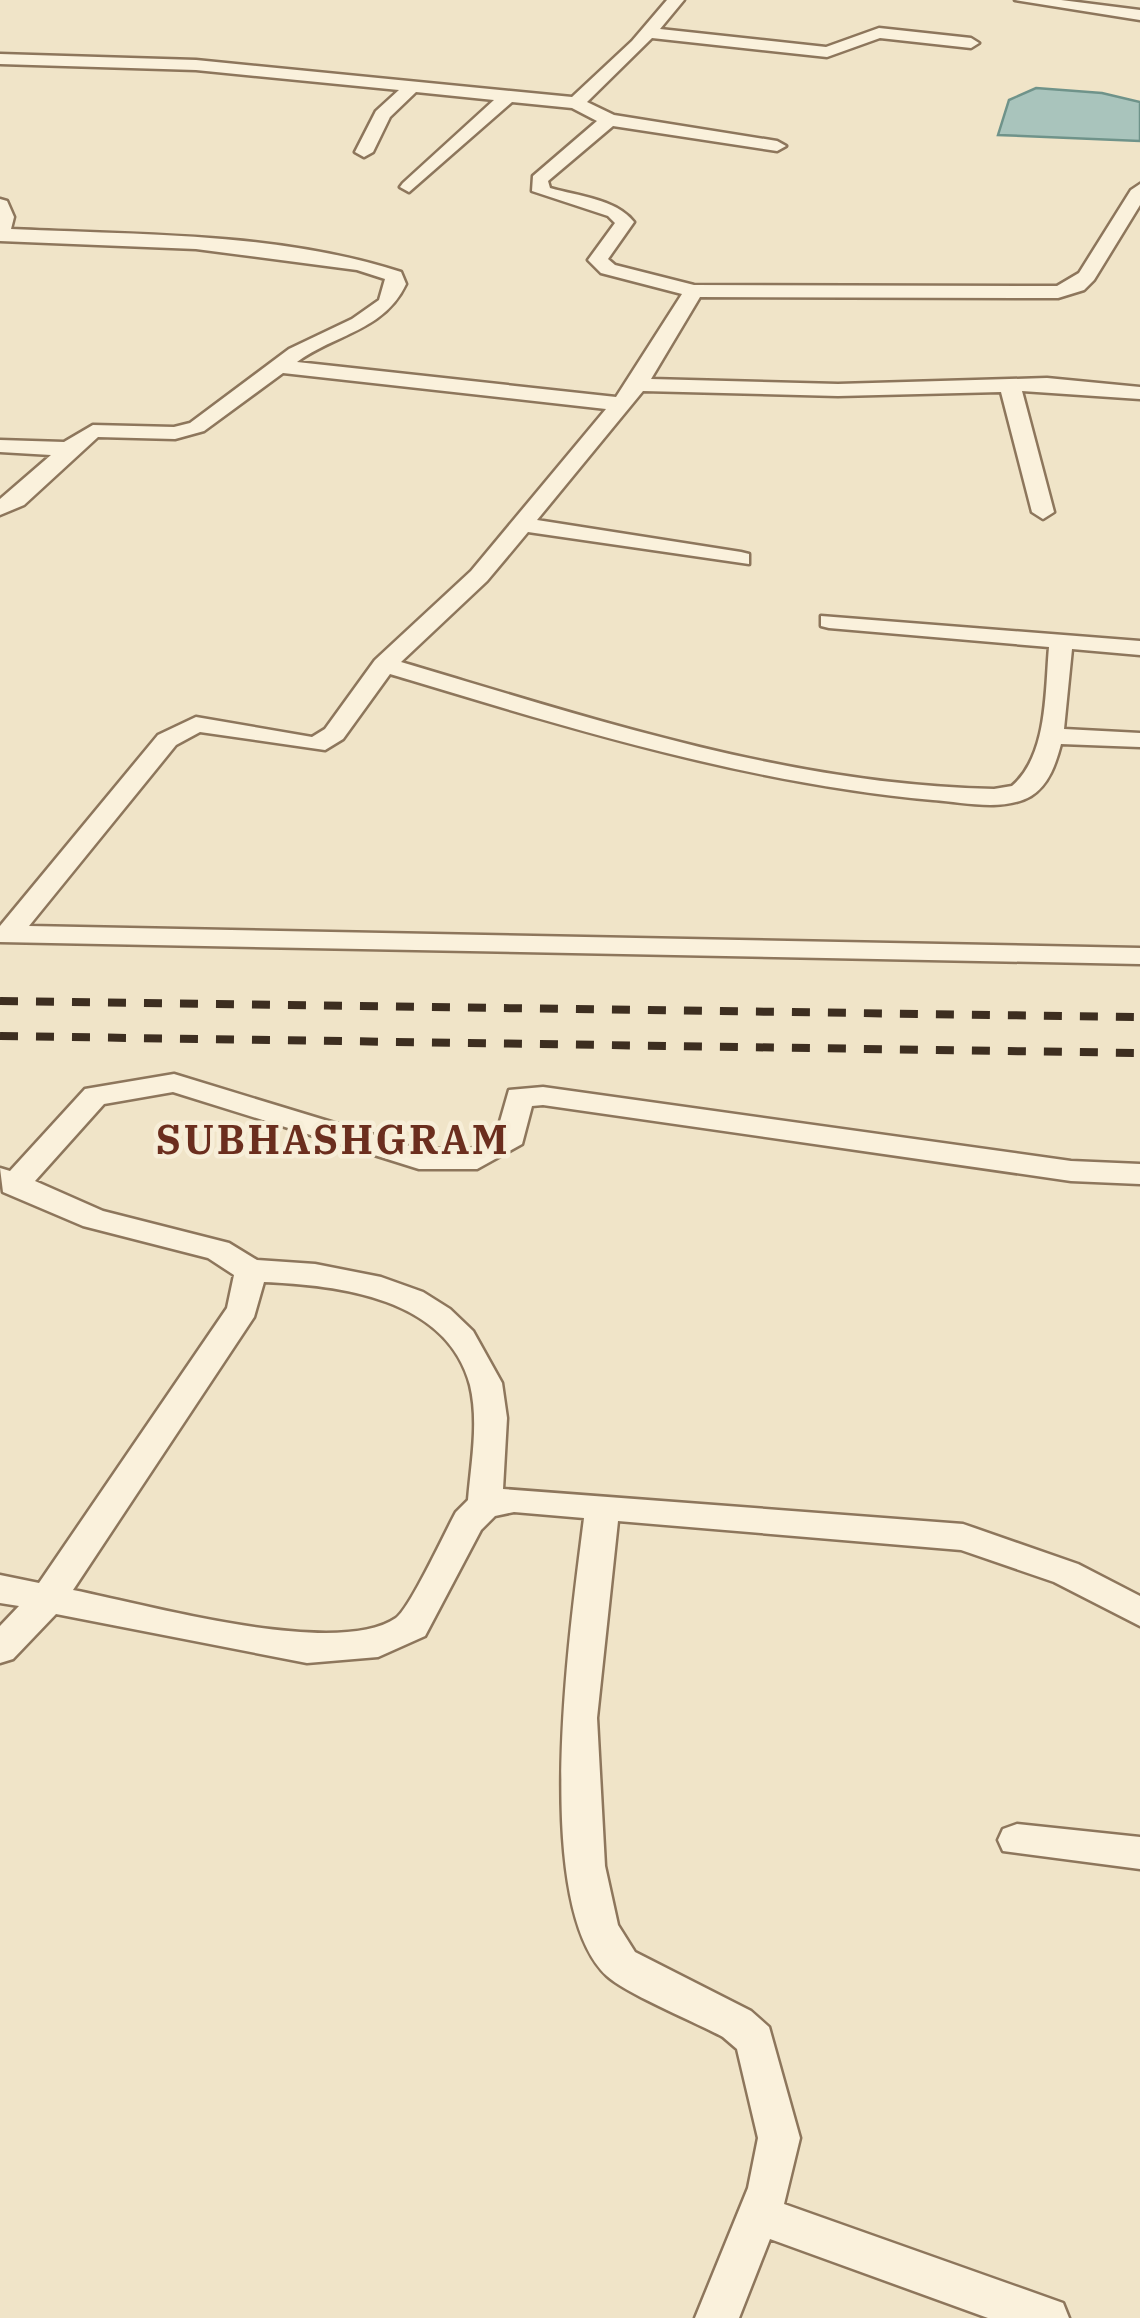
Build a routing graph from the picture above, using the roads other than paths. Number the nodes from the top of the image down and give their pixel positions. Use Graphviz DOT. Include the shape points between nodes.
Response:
graph roads {
  1 [pos="676,0"];
  2 [pos="1023,0"];
  3 [pos="1098,4"];
  4 [pos="1140,15"];
  5 [pos="648,33"];
  6 [pos="971,43"];
  7 [pos="0,59"];
  8 [pos="410,89"];
  9 [pos="509,95"];
  10 [pos="576,102"];
  11 [pos="609,120"];
  12 [pos="778,146"];
  13 [pos="364,152"];
  14 [pos="409,188"];
  15 [pos="1140,190"];
  16 [pos="1,207"];
  17 [pos="0,235"];
  18 [pos="694,291"];
  19 [pos="279,366"];
  20 [pos="637,385"];
  21 [pos="1010,385"];
  22 [pos="1140,392"];
  23 [pos="621,404"];
  24 [pos="0,446"];
  25 [pos="69,449"];
  26 [pos="0,508"];
  27 [pos="1043,512"];
  28 [pos="522,524"];
  29 [pos="740,559"];
  30 [pos="829,621"];
  31 [pos="1061,642"];
  32 [pos="1140,648"];
  33 [pos="384,665"];
  34 [pos="1050,736"];
  35 [pos="1140,740"];
  36 [pos="4,934"];
  37 [pos="1140,956"];
  38 [pos="1140,1174"];
  39 [pos="7,1182"];
  40 [pos="251,1271"];
  41 [pos="485,1505"];
  42 [pos="602,1506"];
  43 [pos="0,1589"];
  44 [pos="47,1600"];
  45 [pos="1140,1612"];
  46 [pos="0,1649"];
  47 [pos="1016,1840"];
  48 [pos="1140,1853"];
  49 [pos="758,2214"];
  50 [pos="716,2318"];
  51 [pos="1047,2318"];
  1 -- 5 [label="street"];
  2 -- 3 [label="street"];
  3 -- 4 [label="street"];
  5 -- 6 [label="street" via="827,52 879,33"];
  5 -- 10 [label="street"];
  7 -- 8 [label="street" via="196,65"];
  8 -- 9 [label="street"];
  8 -- 13 [label="street" via="382,115"];
  9 -- 10 [label="street"];
  9 -- 14 [label="street"];
  10 -- 11 [label="street"];
  11 -- 12 [label="street"];
  11 -- 18 [label="street" via="539,180 541,191 614,212 625,222 598,260 608,270"];
  15 -- 18 [label="street" via="1087,276 1058,292"];
  16 -- 17 [label="street"];
  17 -- 19 [label="street" via="196,242 360,265 394,276 387,303"];
  18 -- 20 [label="street"];
  19 -- 23 [label="street"];
  19 -- 25 [label="street" via="198,427 175,433 93,431"];
  20 -- 21 [label="street"];
  20 -- 23 [label="street"];
  21 -- 22 [label="street"];
  21 -- 27 [label="street"];
  23 -- 28 [label="street"];
  24 -- 25 [label="street"];
  25 -- 26 [label="street"];
  28 -- 29 [label="street"];
  28 -- 33 [label="street" via="479,576"];
  30 -- 31 [label="street"];
  31 -- 32 [label="street"];
  31 -- 34 [label="street"];
  33 -- 34 [label="street" via="700,758 884,789 1000,796 1022,791 1040,772"];
  33 -- 36 [label="street" via="334,734 316,745 196,724 167,740"];
  34 -- 35 [label="street"];
  36 -- 37 [label="street"];
  38 -- 39 [label="street" via="1070,1170 543,1096 518,1097 512,1137 477,1159 419,1159 174,1083 96,1096"];
  39 -- 40 [label="street" via="94,1219 218,1250"];
  40 -- 41 [label="street" via="355,1278 422,1307 459,1338 481,1368 489,1406"];
  40 -- 44 [label="street" via="243,1310"];
  41 -- 42 [label="street" via="514,1499"];
  41 -- 44 [label="street" via="468,1520 412,1626 378,1643 306,1649"];
  42 -- 45 [label="street" via="963,1537 1066,1573"];
  42 -- 49 [label="street" via="579,1718 586,1866 599,1930 621,1964 737,2024 755,2040 779,2138"];
  43 -- 44 [label="street"];
  44 -- 46 [label="street"];
  47 -- 48 [label="street"];
  49 -- 50 [label="street"];
  49 -- 51 [label="street"];
}
